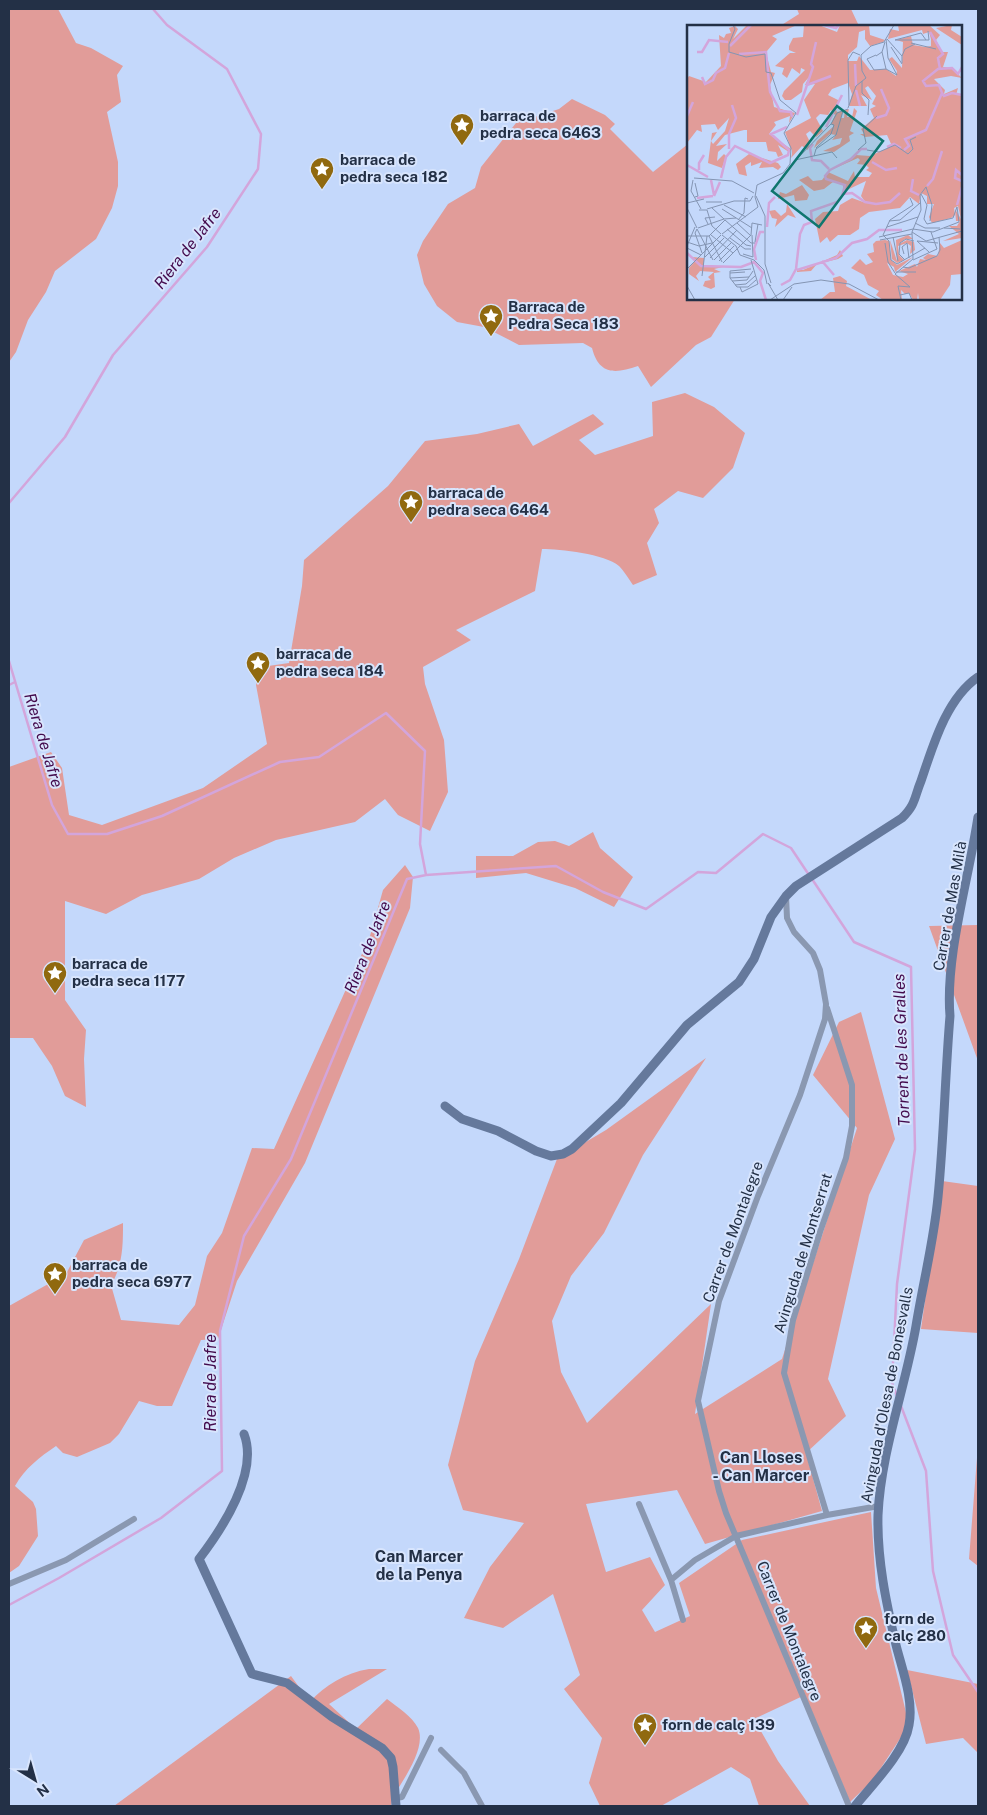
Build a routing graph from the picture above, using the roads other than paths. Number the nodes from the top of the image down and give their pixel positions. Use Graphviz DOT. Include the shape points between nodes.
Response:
graph roads {
  1 [pos="978,677"];
  2 [pos="978,817"];
  3 [pos="786,896"];
  4 [pos="949,1000"];
  5 [pos="826,1004"];
  6 [pos="445,1106"];
  7 [pos="244,1434"];
  8 [pos="639,1504"];
  9 [pos="879,1506"];
  10 [pos="827,1515"];
  11 [pos="134,1520"];
  12 [pos="736,1536"];
  13 [pos="671,1580"];
  14 [pos="9,1584"];
  15 [pos="682,1620"];
  16 [pos="431,1738"];
  17 [pos="441,1750"];
  18 [pos="396,1802"];
  19 [pos="482,1806"];
  20 [pos="849,1806"];
  21 [pos="855,1806"];
  1 -- 3 [label="street" via="951,707 914,805 895,823 796,886"];
  2 -- 4 [label="street, Carrer de Mas Milà" via="956,938"];
  3 -- 5 [label="street, Carrer de Montalegre" via="787,918 818,962"];
  3 -- 6 [label="street" via="771,917 754,959 739,982 687,1025 621,1103 579,1144 563,1154 551,1156 536,1151 498,1131 462,1119"];
  4 -- 9 [label="street, Avinguda d'Olesa de Bonesvalls" via="938,1199"];
  5 -- 10 [label="street, Avinguda de Montserrat" via="852,1085 852,1126 846,1158 793,1320 784,1373"];
  5 -- 12 [label="street, Carrer de Montalegre" via="825,1019 800,1095 719,1301 698,1401 719,1491"];
  7 -- 18 [label="street" via="247,1442 242,1486 228,1516 199,1559 252,1674 286,1683 382,1748 390,1758"];
  8 -- 13 [label="street"];
  9 -- 10 [label="street"];
  9 -- 21 [label="street, Avinguda d'Olesa de Bonesvalls" via="880,1560 909,1699 910,1724 907,1736 894,1756"];
  10 -- 12 [label="street"];
  11 -- 14 [label="street" via="66,1560"];
  12 -- 13 [label="street" via="695,1560"];
  12 -- 20 [label="street, Carrer de Montalegre"];
  13 -- 15 [label="street"];
  16 -- 18 [label="street" via="402,1797"];
  17 -- 19 [label="street" via="464,1773"];
}
